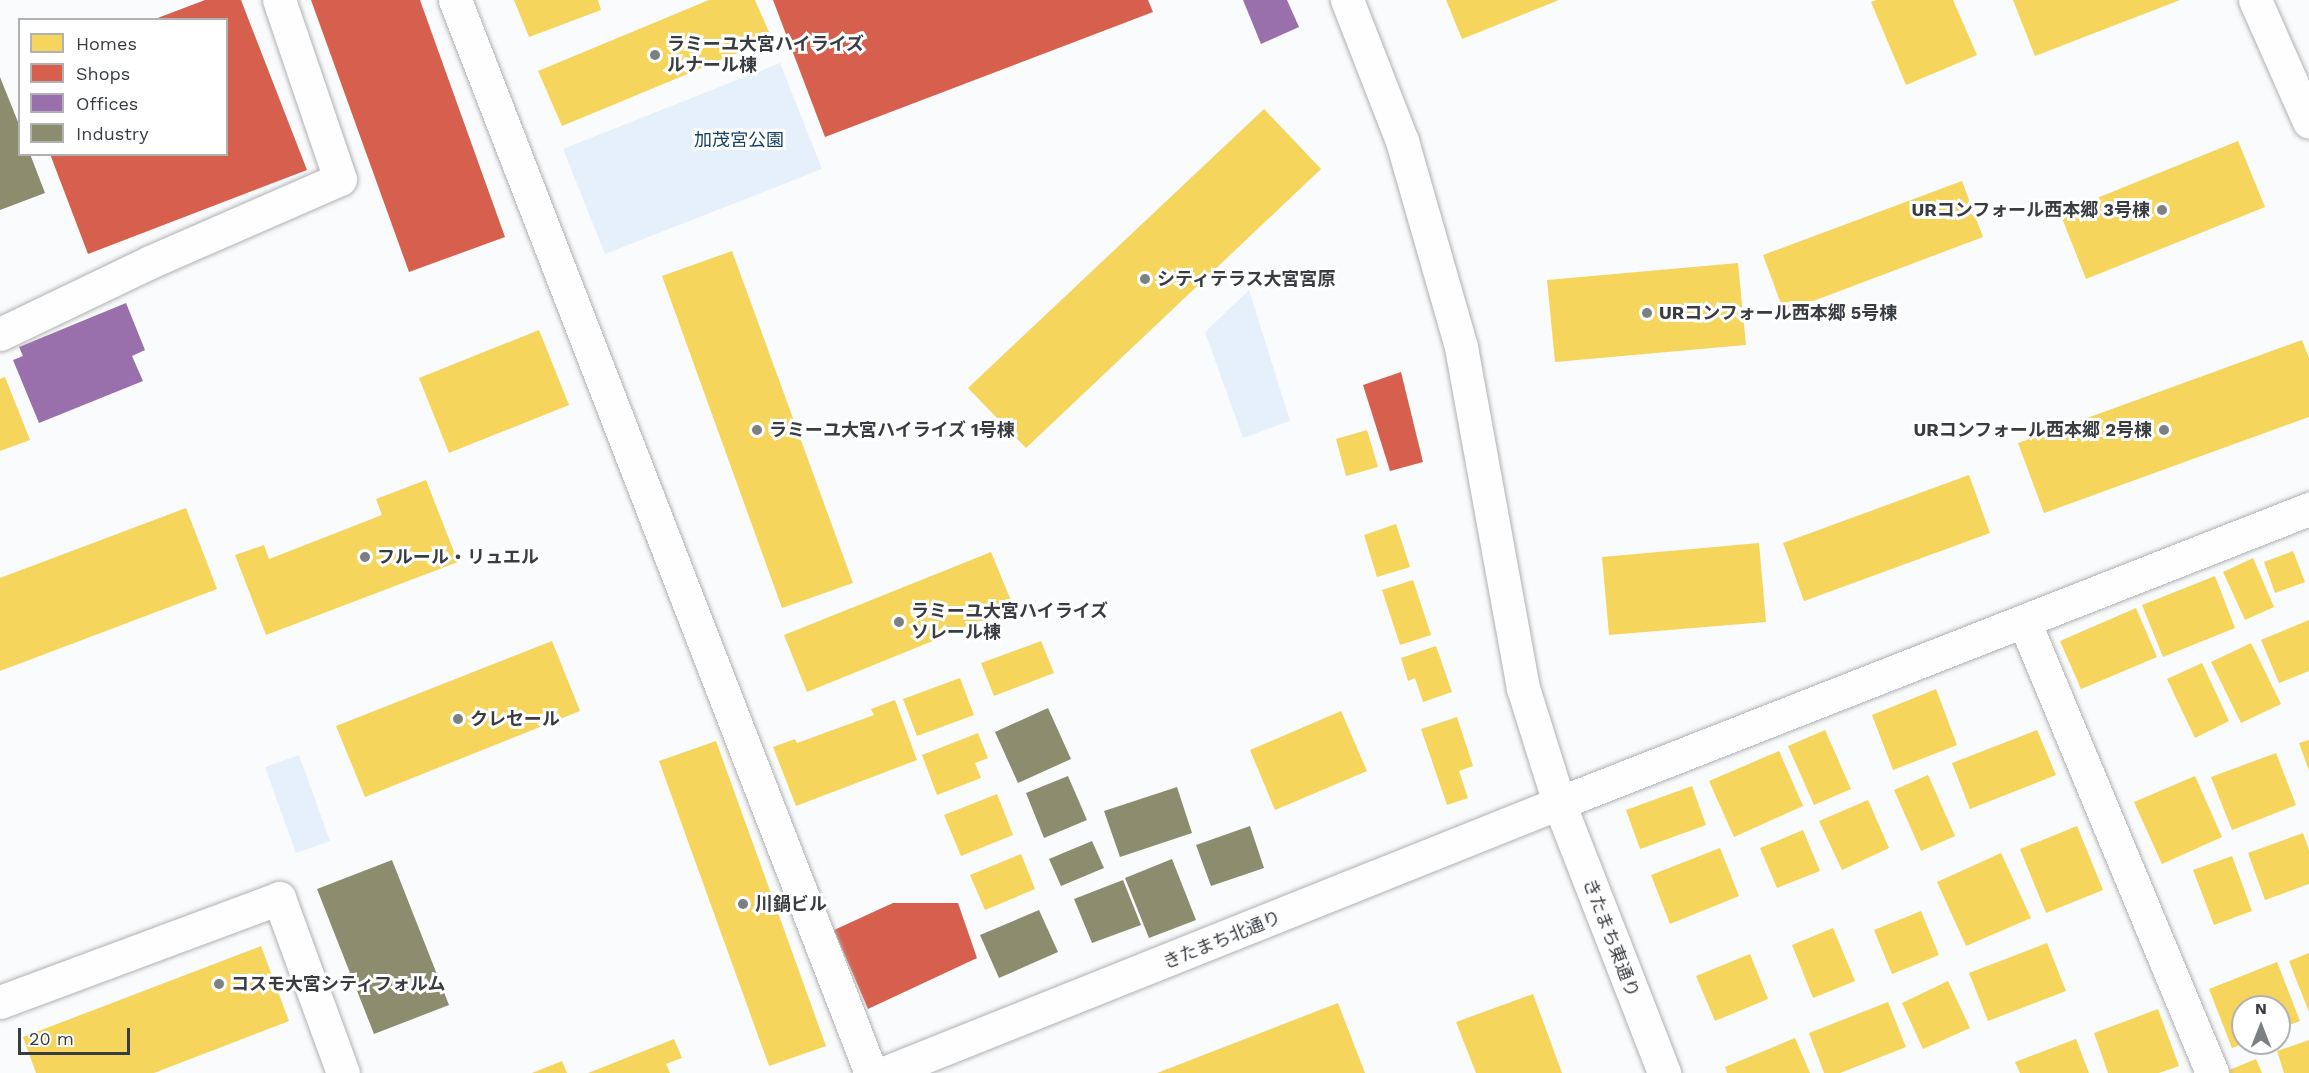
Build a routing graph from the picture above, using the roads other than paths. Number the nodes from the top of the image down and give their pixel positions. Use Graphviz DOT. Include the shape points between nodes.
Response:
graph roads {
  1 [pos="279,0"];
  2 [pos="455,0"];
  3 [pos="1347,0"];
  4 [pos="2255,0"];
  5 [pos="2309,122"];
  6 [pos="0,334"];
  7 [pos="2309,509"];
  8 [pos="2024,621"];
  9 [pos="1559,803"];
  10 [pos="0,1002"];
  11 [pos="343,1073"];
  12 [pos="871,1073"];
  13 [pos="884,1073"];
  14 [pos="1664,1073"];
  15 [pos="2212,1073"];
  1 -- 6 [label="street" via="340,179 150,262"];
  2 -- 12 [label="street"];
  3 -- 9 [label="street, きたまち東通り" via="1405,152 1461,347 1516,654"];
  4 -- 5 [label="street"];
  7 -- 8 [label="street, きたまち北通り"];
  8 -- 9 [label="street, きたまち北通り"];
  8 -- 15 [label="street"];
  9 -- 13 [label="street, きたまち北通り"];
  9 -- 14 [label="street, きたまち東通り"];
  10 -- 11 [label="street" via="279,898"];
}
